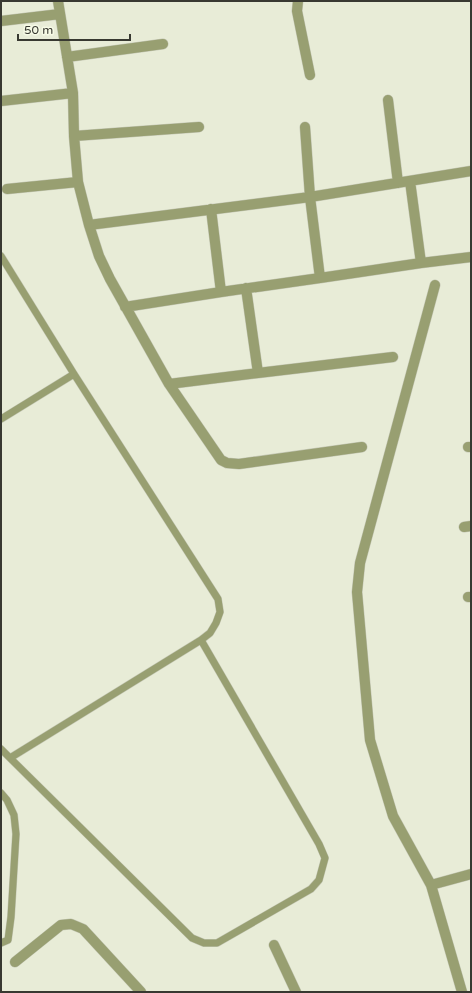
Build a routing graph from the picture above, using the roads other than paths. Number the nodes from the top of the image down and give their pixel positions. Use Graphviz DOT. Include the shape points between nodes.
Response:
graph roads {
  1 [pos="58,1"];
  2 [pos="298,1"];
  3 [pos="60,14"];
  4 [pos="1,21"];
  5 [pos="163,44"];
  6 [pos="67,57"];
  7 [pos="310,75"];
  8 [pos="73,93"];
  9 [pos="388,100"];
  10 [pos="1,101"];
  11 [pos="199,127"];
  12 [pos="305,127"];
  13 [pos="74,136"];
  14 [pos="471,171"];
  15 [pos="410,181"];
  16 [pos="78,182"];
  17 [pos="398,183"];
  18 [pos="7,189"];
  19 [pos="310,197"];
  20 [pos="212,209"];
  21 [pos="88,224"];
  22 [pos="1,256"];
  23 [pos="471,257"];
  24 [pos="421,263"];
  25 [pos="320,278"];
  26 [pos="435,285"];
  27 [pos="246,288"];
  28 [pos="221,292"];
  29 [pos="125,306"];
  30 [pos="393,357"];
  31 [pos="258,372"];
  32 [pos="74,374"];
  33 [pos="169,384"];
  34 [pos="1,419"];
  35 [pos="362,447"];
  36 [pos="201,640"];
  37 [pos="1,749"];
  38 [pos="10,758"];
  39 [pos="1,793"];
  40 [pos="471,874"];
  41 [pos="431,885"];
  42 [pos="1,944"];
  43 [pos="274,945"];
  44 [pos="15,962"];
  45 [pos="459,991"];
  46 [pos="141,992"];
  47 [pos="296,992"];
  1 -- 3 [label="street"];
  2 -- 7 [label="street" via="297,11"];
  3 -- 4 [label="street"];
  3 -- 6 [label="street"];
  5 -- 6 [label="street"];
  6 -- 8 [label="street"];
  8 -- 10 [label="street"];
  8 -- 13 [label="street"];
  9 -- 17 [label="street"];
  11 -- 13 [label="street"];
  12 -- 19 [label="street"];
  13 -- 16 [label="street"];
  14 -- 15 [label="street"];
  15 -- 17 [label="street"];
  15 -- 24 [label="street"];
  16 -- 18 [label="street"];
  16 -- 21 [label="street"];
  17 -- 19 [label="street"];
  19 -- 20 [label="street"];
  19 -- 25 [label="street"];
  20 -- 21 [label="street"];
  20 -- 28 [label="street"];
  21 -- 29 [label="street" via="99,256"];
  22 -- 32 [label="lane"];
  23 -- 24 [label="street"];
  24 -- 25 [label="street"];
  25 -- 27 [label="street"];
  26 -- 41 [label="street" via="360,563 357,592 370,740 393,816"];
  27 -- 28 [label="street"];
  27 -- 31 [label="street"];
  28 -- 29 [label="street"];
  29 -- 33 [label="street"];
  30 -- 31 [label="street"];
  31 -- 33 [label="street"];
  32 -- 34 [label="lane"];
  32 -- 36 [label="lane" via="218,599 220,612 216,623 210,634"];
  33 -- 35 [label="street" via="221,460 227,463 239,464"];
  36 -- 38 [label="lane"];
  36 -- 38 [label="lane" via="319,844 325,858 319,880 311,889 217,943 204,943 192,938"];
  37 -- 38 [label="lane"];
  39 -- 42 [label="lane" via="14,815 16,834 8,940"];
  40 -- 41 [label="street"];
  41 -- 45 [label="street"];
  43 -- 47 [label="street"];
  44 -- 46 [label="street" via="61,924 71,924 83,929"];
}
